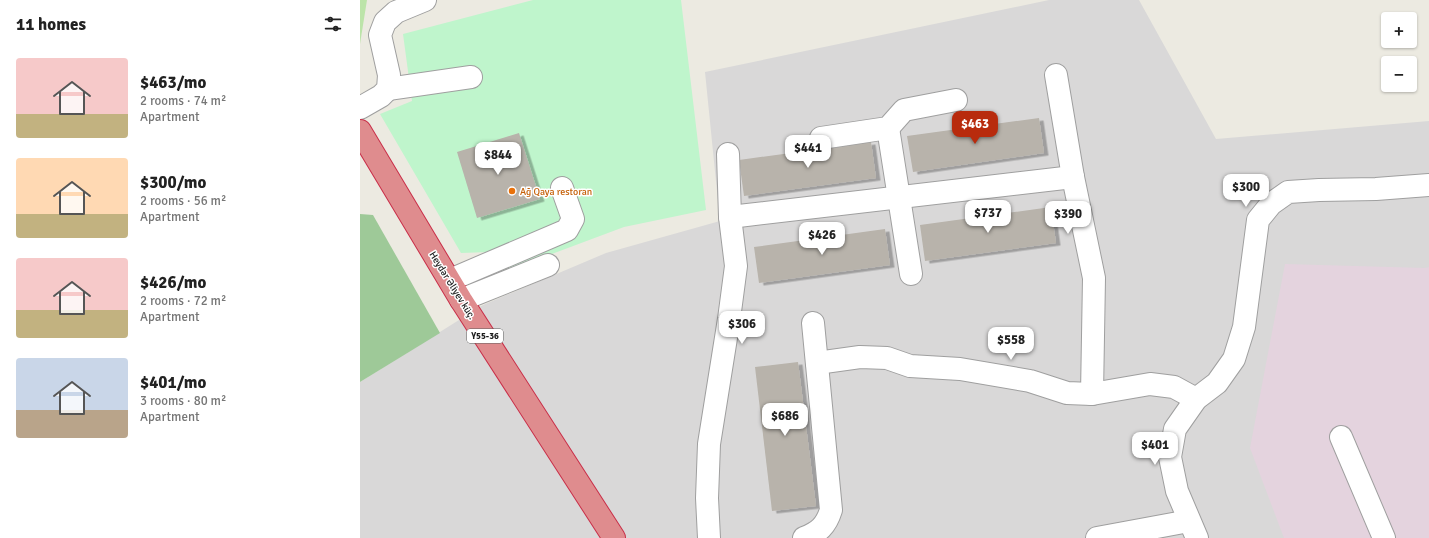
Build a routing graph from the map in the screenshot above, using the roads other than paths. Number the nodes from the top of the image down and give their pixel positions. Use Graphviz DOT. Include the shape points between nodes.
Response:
graph roads {
  1 [pos="415,2"];
  2 [pos="1056,75"];
  3 [pos="471,76"];
  4 [pos="388,89"];
  5 [pos="956,100"];
  6 [pos="360,108"];
  7 [pos="888,128"];
  8 [pos="821,138"];
  9 [pos="363,143"];
  10 [pos="728,154"];
  11 [pos="1073,177"];
  12 [pos="1429,185"];
  13 [pos="562,188"];
  14 [pos="900,198"];
  15 [pos="730,217"];
  16 [pos="548,266"];
  17 [pos="911,274"];
  18 [pos="450,280"];
  19 [pos="461,300"];
  20 [pos="813,322"];
  21 [pos="817,363"];
  22 [pos="1092,394"];
  23 [pos="1196,399"];
  24 [pos="1342,437"];
  25 [pos="1193,530"];
  26 [pos="614,538"];
  27 [pos="709,538"];
  28 [pos="804,538"];
  29 [pos="1097,538"];
  30 [pos="1384,538"];
  1 -- 4 [label="street" via="396,12 386,22 380,35 389,75"];
  2 -- 11 [label="street"];
  3 -- 4 [label="street"];
  4 -- 6 [label="street"];
  5 -- 7 [label="street" via="904,110"];
  7 -- 8 [label="street"];
  7 -- 14 [label="street"];
  9 -- 18 [label="highway, Heydər Əliyev küç. / Y55-36"];
  10 -- 15 [label="street"];
  11 -- 14 [label="street"];
  11 -- 22 [label="street" via="1094,278"];
  12 -- 23 [label="street" via="1376,190 1288,192 1271,204 1258,220 1244,327 1234,359 1217,383"];
  13 -- 18 [label="street" via="573,219 567,230"];
  14 -- 15 [label="street"];
  14 -- 17 [label="street"];
  15 -- 27 [label="street" via="736,266 709,444"];
  16 -- 19 [label="street"];
  18 -- 19 [label="highway, Heydər Əliyev küç. / Y55-36"];
  19 -- 26 [label="highway, Heydər Əliyev küç. / Y55-36"];
  20 -- 21 [label="street"];
  21 -- 22 [label="street" via="860,357 888,358 910,366 960,369 1030,381 1067,393"];
  21 -- 28 [label="street" via="831,510 827,522 812,535"];
  22 -- 23 [label="street" via="1150,384 1174,387"];
  23 -- 25 [label="street" via="1175,429 1170,457 1177,491"];
  24 -- 30 [label="street"];
  25 -- 29 [label="street"];
}
